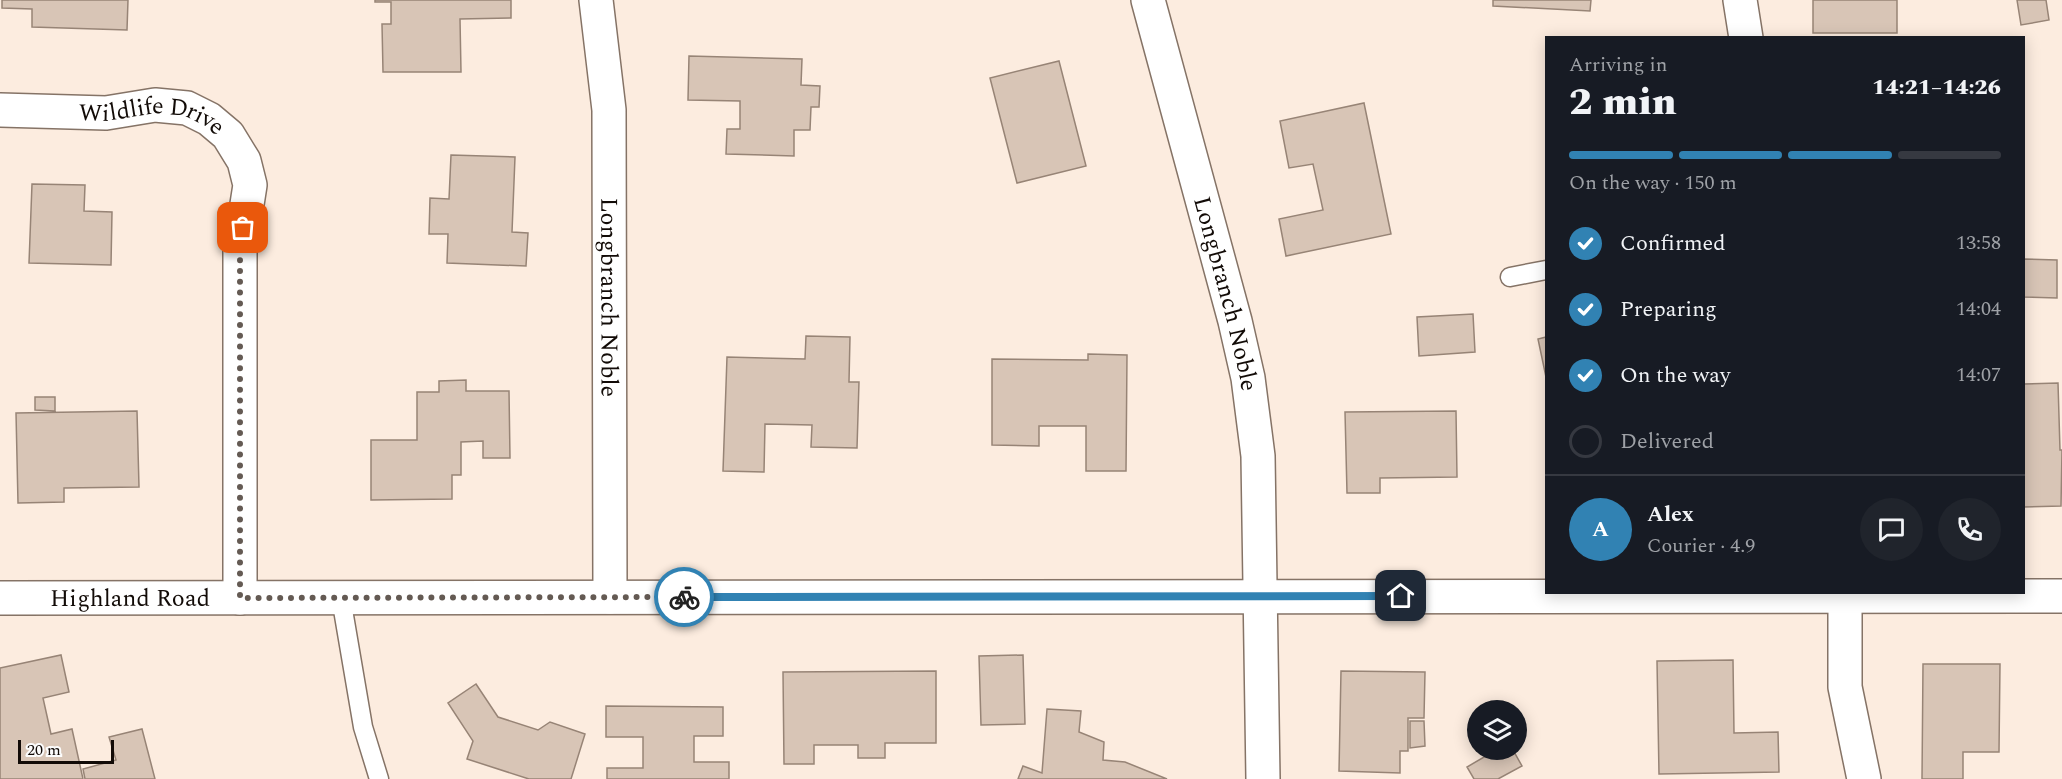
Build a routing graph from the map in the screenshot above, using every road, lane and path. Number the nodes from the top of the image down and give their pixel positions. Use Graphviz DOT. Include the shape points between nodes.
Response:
graph roads {
  1 [pos="596,0"];
  2 [pos="1148,0"];
  3 [pos="1740,0"];
  4 [pos="1746,36"];
  5 [pos="0,110"];
  6 [pos="1545,270"];
  7 [pos="1510,278"];
  8 [pos="1845,594"];
  9 [pos="1261,596"];
  10 [pos="2062,596"];
  11 [pos="610,597"];
  12 [pos="0,598"];
  13 [pos="240,598"];
  14 [pos="341,598"];
  15 [pos="379,779"];
  16 [pos="1263,779"];
  17 [pos="1864,779"];
  1 -- 11 [label="street, Longbranch Noble" via="609,110"];
  2 -- 9 [label="street, Longbranch Noble" via="1248,378 1258,456"];
  3 -- 4 [label="street"];
  5 -- 13 [label="street, Wildlife Drive" via="106,113 155,105 187,108 228,135 244,161 250,185 240,249"];
  6 -- 7 [label="lane"];
  8 -- 9 [label="street, Highland Road"];
  8 -- 10 [label="street, Highland Road"];
  8 -- 17 [label="street" via="1845,687"];
  9 -- 11 [label="street, Highland Road"];
  9 -- 16 [label="street, Longbranch Noble"];
  11 -- 14 [label="street, Highland Road"];
  12 -- 13 [label="street, Highland Road"];
  13 -- 14 [label="street, Highland Road"];
  14 -- 15 [label="lane" via="363,727"];
}
